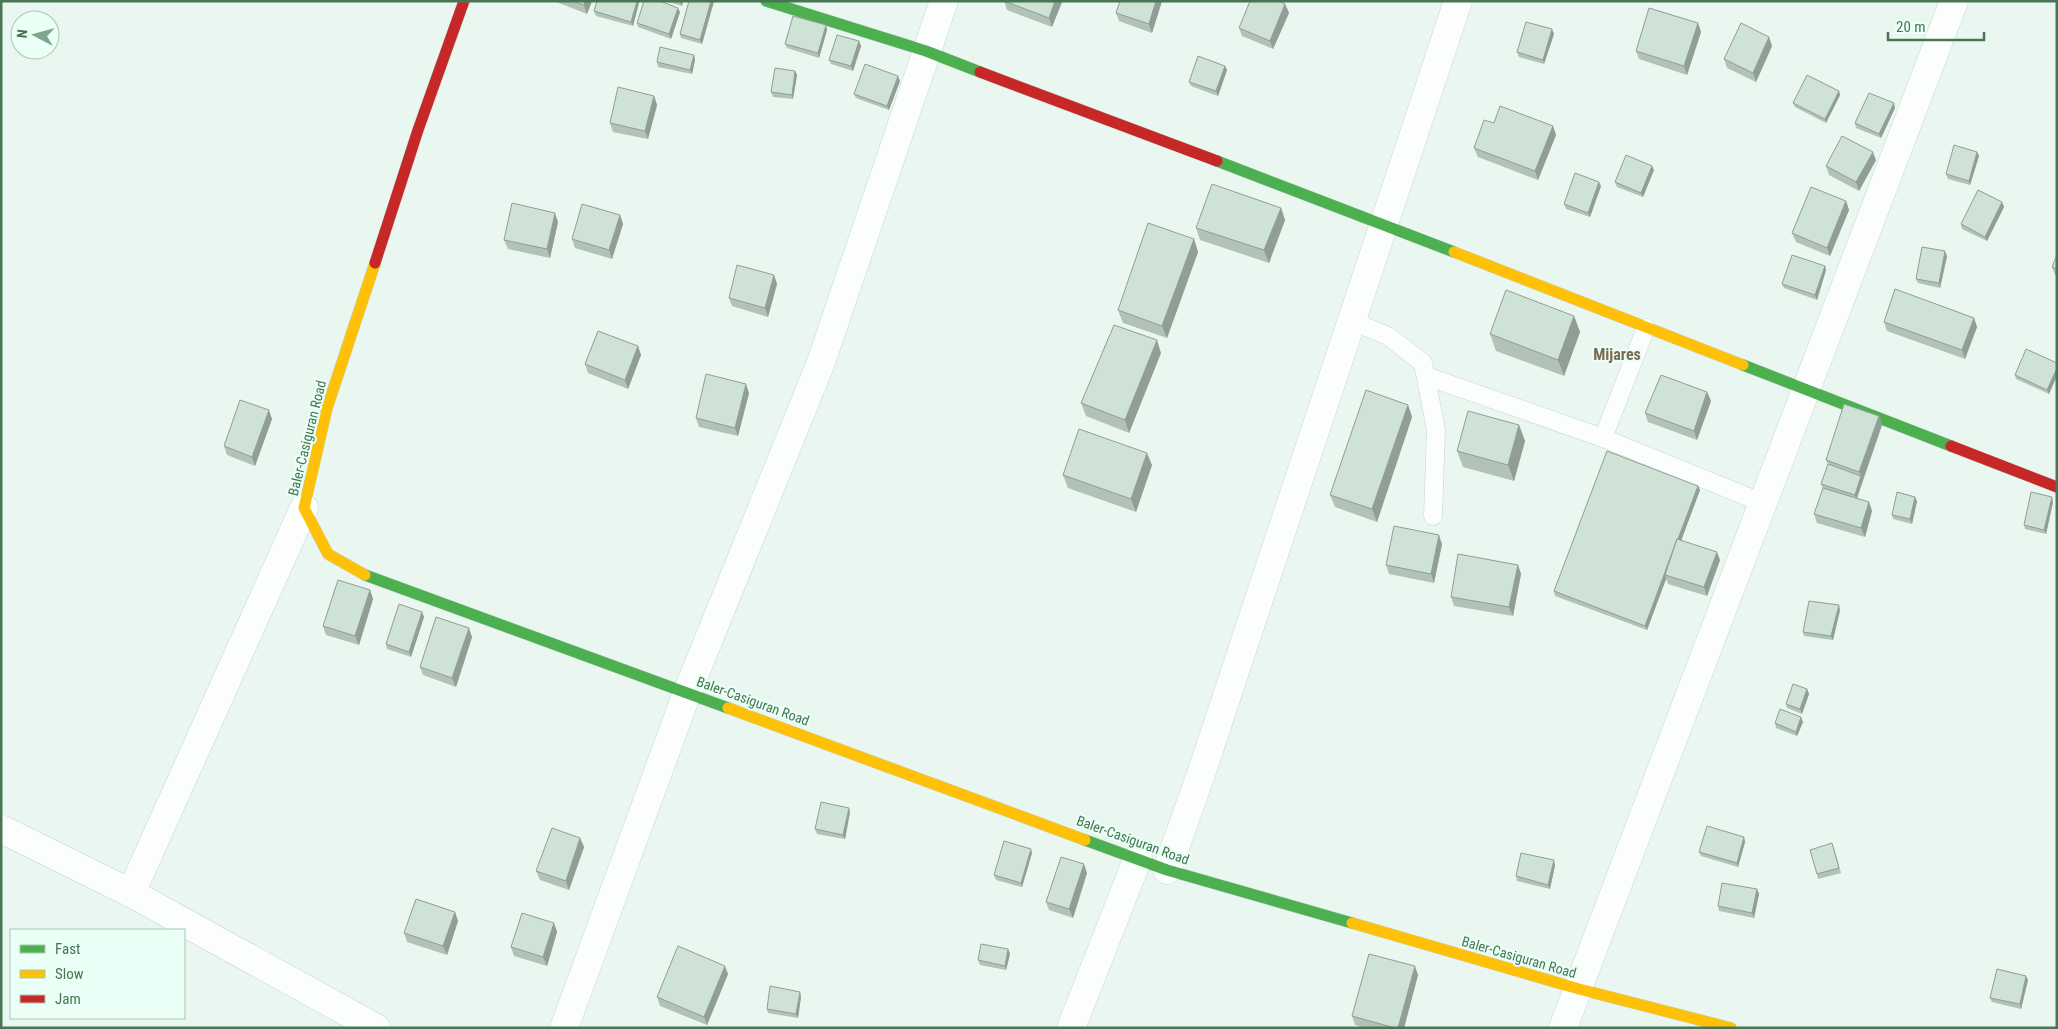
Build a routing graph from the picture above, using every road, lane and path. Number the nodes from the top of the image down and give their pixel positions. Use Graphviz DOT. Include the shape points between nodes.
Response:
graph roads {
  1 [pos="464,1"];
  2 [pos="766,1"];
  3 [pos="944,1"];
  4 [pos="1458,1"];
  5 [pos="1954,1"];
  6 [pos="926,51"];
  7 [pos="1383,224"];
  8 [pos="1351,321"];
  9 [pos="1646,328"];
  10 [pos="1426,376"];
  11 [pos="1806,390"];
  12 [pos="1603,438"];
  13 [pos="2057,486"];
  14 [pos="1764,503"];
  15 [pos="304,508"];
  16 [pos="1433,516"];
  17 [pos="688,693"];
  18 [pos="1,829"];
  19 [pos="1138,858"];
  20 [pos="1167,870"];
  21 [pos="131,893"];
  22 [pos="1579,989"];
  23 [pos="376,1028"];
  24 [pos="564,1028"];
  25 [pos="1070,1028"];
  26 [pos="1562,1028"];
  27 [pos="1731,1028"];
  1 -- 15 [label="main road, Baler-Casiguran Road" via="327,408"];
  2 -- 6 [label="main road"];
  3 -- 6 [label="street"];
  4 -- 7 [label="street"];
  5 -- 11 [label="street"];
  6 -- 7 [label="main road"];
  6 -- 17 [label="street" via="820,365"];
  7 -- 8 [label="street"];
  7 -- 9 [label="main road"];
  8 -- 10 [label="lane" via="1388,336 1423,363"];
  8 -- 20 [label="street"];
  9 -- 11 [label="main road"];
  9 -- 12 [label="lane"];
  10 -- 12 [label="lane"];
  10 -- 16 [label="lane" via="1436,430"];
  11 -- 13 [label="main road"];
  11 -- 14 [label="street"];
  12 -- 14 [label="lane"];
  14 -- 22 [label="street"];
  15 -- 17 [label="main road, Baler-Casiguran Road" via="328,554 363,574"];
  15 -- 21 [label="street"];
  17 -- 19 [label="main road, Baler-Casiguran Road"];
  17 -- 24 [label="street"];
  18 -- 21 [label="street"];
  19 -- 20 [label="main road, Baler-Casiguran Road"];
  19 -- 25 [label="street"];
  20 -- 22 [label="main road, Baler-Casiguran Road"];
  21 -- 23 [label="street"];
  22 -- 26 [label="street"];
  22 -- 27 [label="main road, Baler-Casiguran Road"];
}
